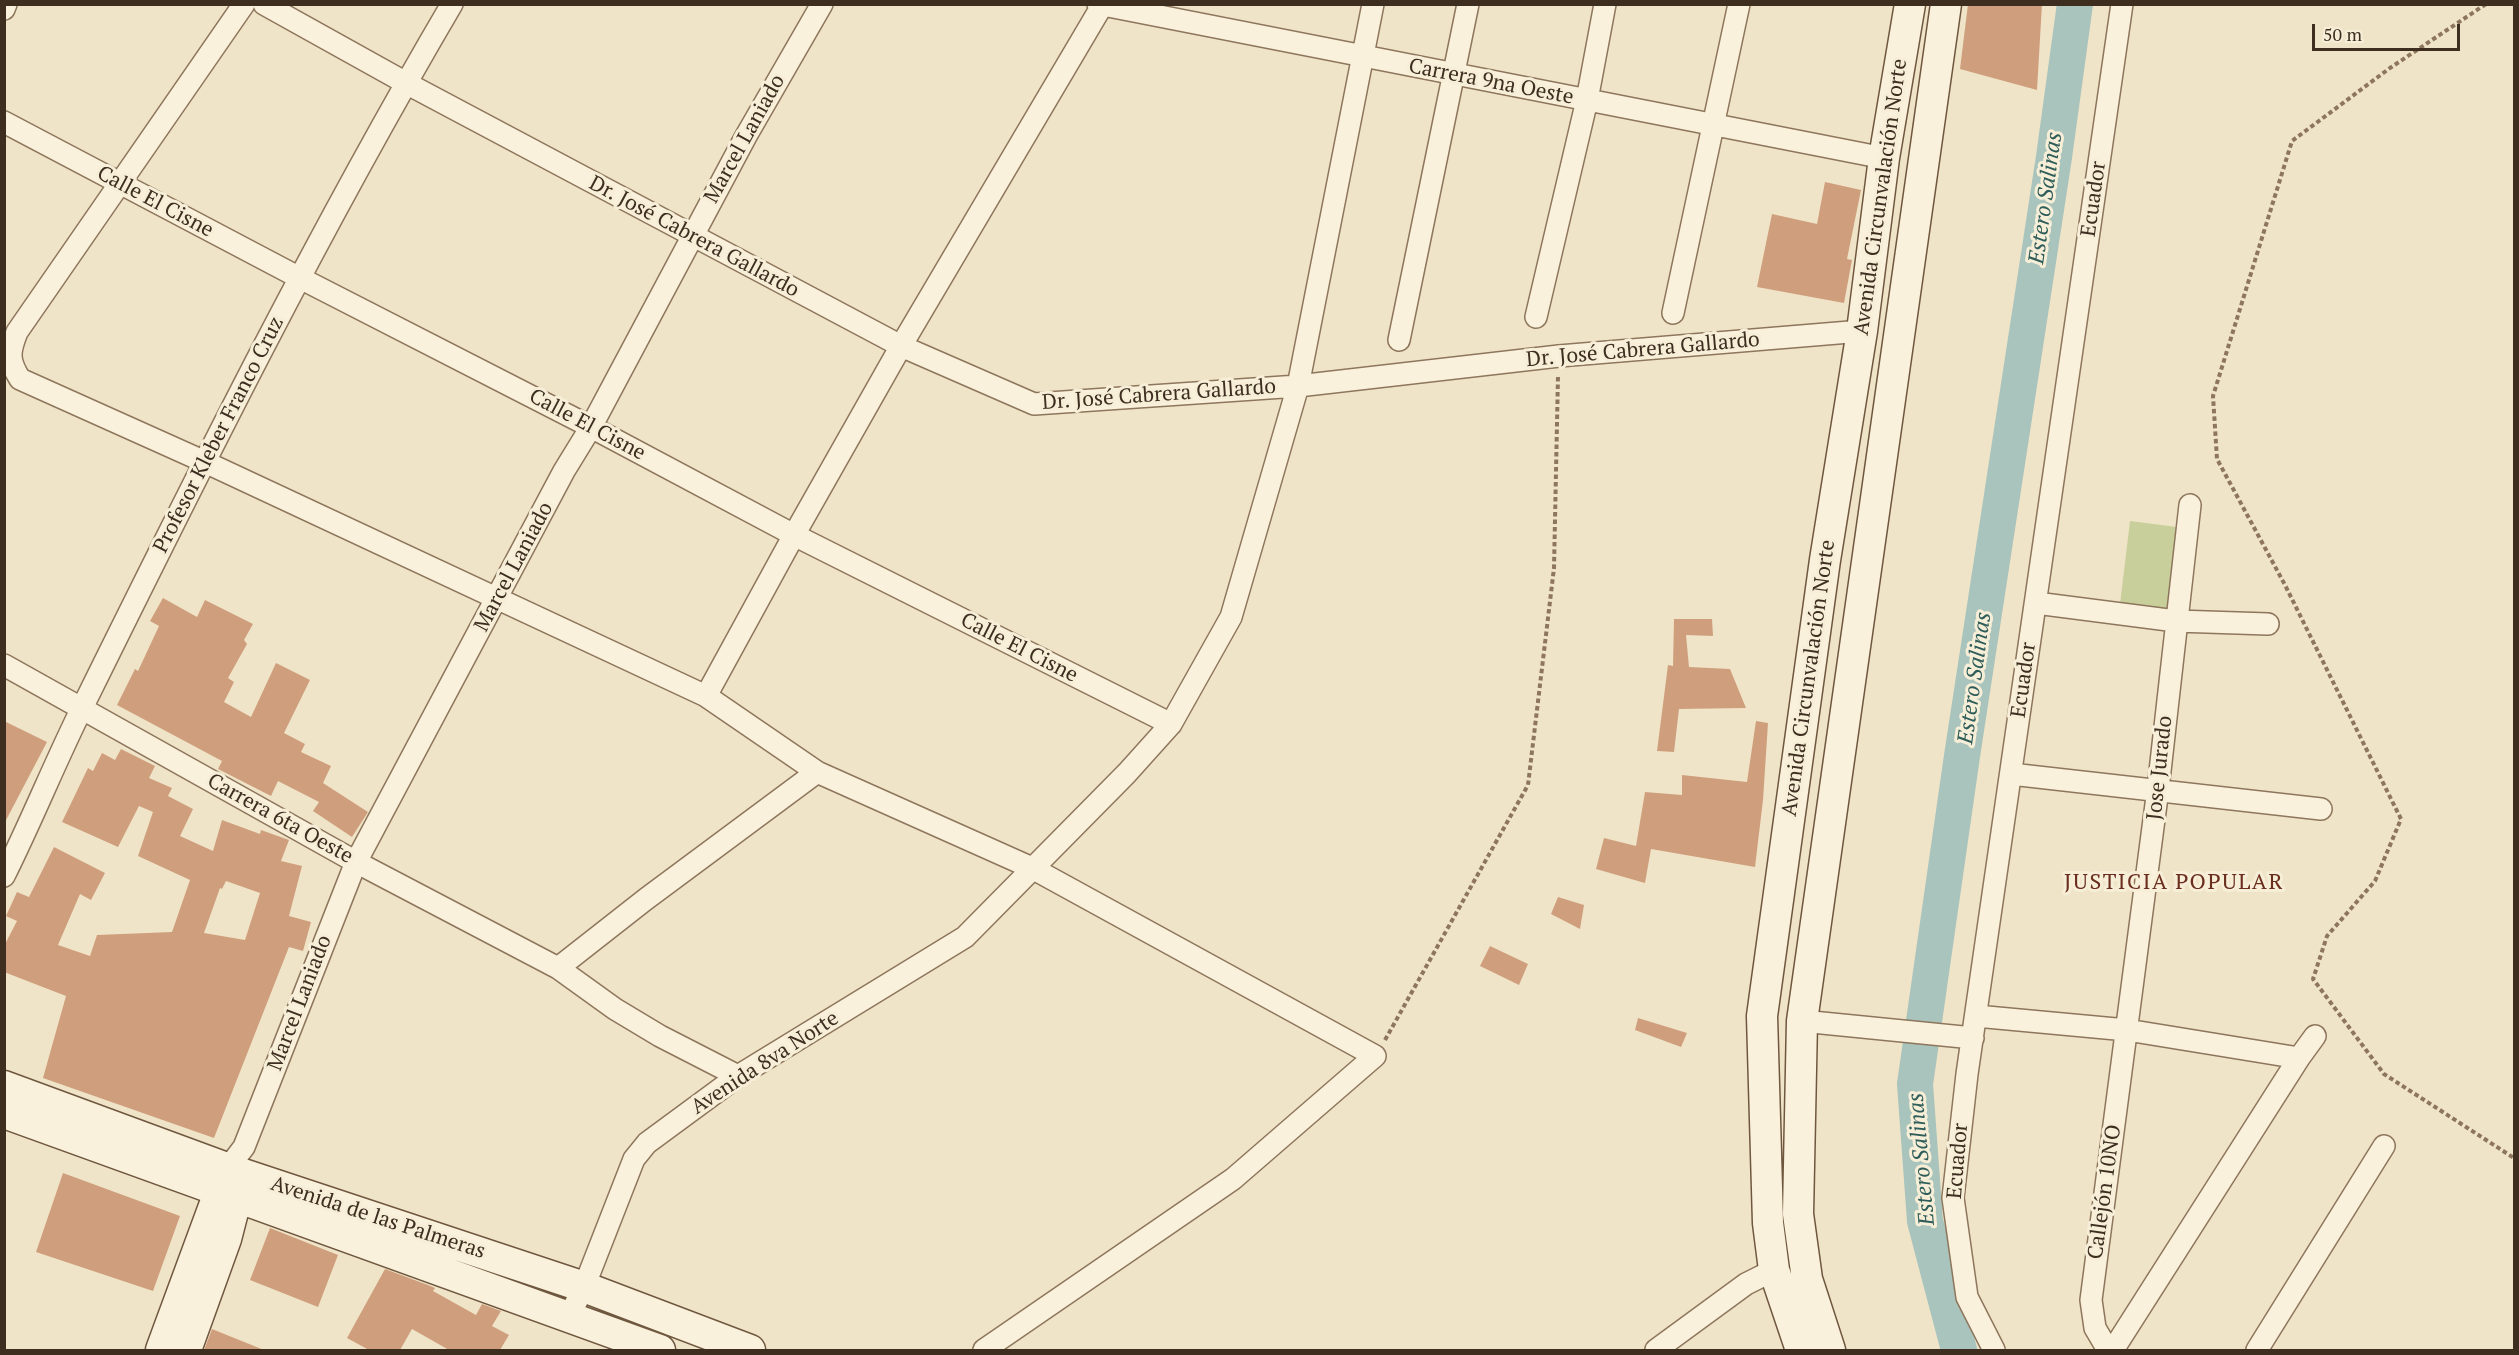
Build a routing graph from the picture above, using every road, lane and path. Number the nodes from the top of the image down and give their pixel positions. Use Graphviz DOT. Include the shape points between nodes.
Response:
graph roads {
  1 [pos="6,4"];
  2 [pos="244,4"];
  3 [pos="264,4"];
  4 [pos="452,4"];
  5 [pos="822,4"];
  6 [pos="1373,4"];
  7 [pos="1468,4"];
  8 [pos="1605,4"];
  9 [pos="1739,4"];
  10 [pos="1910,4"];
  11 [pos="1946,4"];
  12 [pos="2122,4"];
  13 [pos="2486,4"];
  14 [pos="1101,5"];
  15 [pos="4,9"];
  16 [pos="1363,57"];
  17 [pos="1454,75"];
  18 [pos="406,83"];
  19 [pos="1587,100"];
  20 [pos="4,122"];
  21 [pos="1714,125"];
  22 [pos="1884,158"];
  23 [pos="119,183"];
  24 [pos="692,236"];
  25 [pos="298,277"];
  26 [pos="1673,313"];
  27 [pos="1536,317"];
  28 [pos="1862,331"];
  29 [pos="1399,340"];
  30 [pos="901,346"];
  31 [pos="1559,356"];
  32 [pos="1854,384"];
  33 [pos="1298,386"];
  34 [pos="1893,392"];
  35 [pos="591,427"];
  36 [pos="205,462"];
  37 [pos="2190,505"];
  38 [pos="794,535"];
  39 [pos="497,600"];
  40 [pos="2036,603"];
  41 [pos="2176,621"];
  42 [pos="2268,624"];
  43 [pos="4,665"];
  44 [pos="706,696"];
  45 [pos="81,708"];
  46 [pos="1171,724"];
  47 [pos="818,772"];
  48 [pos="2011,774"];
  49 [pos="2158,789"];
  50 [pos="2321,809"];
  51 [pos="356,862"];
  52 [pos="1032,868"];
  53 [pos="6,869"];
  54 [pos="558,968"];
  55 [pos="1976,1016"];
  56 [pos="1802,1022"];
  57 [pos="2127,1030"];
  58 [pos="1964,1036"];
  59 [pos="2315,1036"];
  60 [pos="1376,1056"];
  61 [pos="2299,1058"];
  62 [pos="738,1076"];
  63 [pos="4,1086"];
  64 [pos="4,1113"];
  65 [pos="2384,1146"];
  66 [pos="2514,1158"];
  67 [pos="234,1175"];
  68 [pos="1774,1270"];
  69 [pos="584,1287"];
  70 [pos="569,1316"];
  71 [pos="161,1350"];
  72 [pos="186,1350"];
  73 [pos="660,1350"];
  74 [pos="750,1350"];
  75 [pos="984,1350"];
  76 [pos="1656,1350"];
  77 [pos="1801,1350"];
  78 [pos="1830,1350"];
  79 [pos="1994,1350"];
  80 [pos="2108,1350"];
  81 [pos="2113,1350"];
  82 [pos="2257,1350"];
  1 -- 15 [label="street"];
  2 -- 23 [label="street"];
  3 -- 18 [label="street, Dr. José Cabrera Gallardo"];
  4 -- 18 [label="street, Profesor Kleber Franco Cruz"];
  5 -- 24 [label="street, Marcel Laniado"];
  6 -- 16 [label="street, Avenida 8va Norte"];
  7 -- 17 [label="street"];
  8 -- 19 [label="street"];
  9 -- 21 [label="street"];
  10 -- 22 [label="main road, Avenida Circunvalación Norte"];
  11 -- 34 [label="main road, Avenida Circunvalación Norte"];
  12 -- 40 [label="street, Ecuador"];
  13 -- 66 [label="path" via="2390,68 2292,141 2213,396 2217,459 2285,585 2401,819 2375,881 2327,936 2313,979 2385,1074"];
  14 -- 16 [label="street, Carrera 9na Oeste"];
  14 -- 30 [label="street"];
  16 -- 17 [label="street, Carrera 9na Oeste"];
  16 -- 33 [label="street, Avenida 8va Norte"];
  17 -- 19 [label="street, Carrera 9na Oeste"];
  17 -- 29 [label="street"];
  18 -- 24 [label="street, Dr. José Cabrera Gallardo"];
  18 -- 25 [label="street, Profesor Kleber Franco Cruz"];
  19 -- 21 [label="street, Carrera 9na Oeste"];
  19 -- 27 [label="street"];
  20 -- 23 [label="street, Calle El Cisne"];
  21 -- 22 [label="street, Carrera 9na Oeste"];
  21 -- 26 [label="street"];
  22 -- 28 [label="main road, Avenida Circunvalación Norte"];
  23 -- 25 [label="street, Calle El Cisne"];
  23 -- 36 [label="street" via="17,332 10,364 20,379"];
  24 -- 30 [label="street, Dr. José Cabrera Gallardo"];
  24 -- 35 [label="street, Marcel Laniado"];
  25 -- 35 [label="street, Calle El Cisne"];
  25 -- 36 [label="street, Profesor Kleber Franco Cruz"];
  28 -- 31 [label="street, Dr. José Cabrera Gallardo"];
  28 -- 32 [label="main road, Avenida Circunvalación Norte"];
  30 -- 33 [label="street, Dr. José Cabrera Gallardo" via="1034,404"];
  30 -- 38 [label="street"];
  31 -- 33 [label="street, Dr. José Cabrera Gallardo"];
  31 -- 60 [label="path" via="1554,568 1528,785"];
  32 -- 34 [label="main road"];
  32 -- 68 [label="main road, Avenida Circunvalación Norte" via="1825,560 1762,1016 1768,1222"];
  33 -- 46 [label="street, Avenida 8va Norte" via="1231,617"];
  34 -- 56 [label="main road, Avenida Circunvalación Norte"];
  35 -- 38 [label="street, Calle El Cisne"];
  35 -- 39 [label="street, Marcel Laniado"];
  36 -- 39 [label="street"];
  36 -- 45 [label="street, Profesor Kleber Franco Cruz"];
  37 -- 41 [label="street, Jose Jurado"];
  38 -- 44 [label="street"];
  38 -- 46 [label="street, Calle El Cisne"];
  39 -- 44 [label="street"];
  39 -- 51 [label="street, Marcel Laniado"];
  40 -- 41 [label="street"];
  40 -- 48 [label="street, Ecuador"];
  41 -- 42 [label="street"];
  41 -- 49 [label="street, Jose Jurado"];
  43 -- 45 [label="street, Carrera 6ta Oeste"];
  44 -- 47 [label="street"];
  45 -- 51 [label="street, Carrera 6ta Oeste"];
  45 -- 53 [label="street, Profesor Kleber Franco Cruz"];
  46 -- 52 [label="street, Avenida 8va Norte"];
  47 -- 52 [label="street"];
  47 -- 54 [label="street"];
  48 -- 49 [label="street"];
  48 -- 55 [label="street, Ecuador"];
  49 -- 50 [label="street"];
  49 -- 57 [label="street, Jose Jurado"];
  51 -- 54 [label="street, Carrera 6ta Oeste"];
  51 -- 67 [label="street, Marcel Laniado"];
  52 -- 60 [label="street"];
  52 -- 62 [label="street, Avenida 8va Norte" via="965,937"];
  54 -- 62 [label="street, Carrera 6ta Oeste" via="615,1009"];
  55 -- 57 [label="street"];
  55 -- 58 [label="street, Ecuador"];
  56 -- 58 [label="street"];
  56 -- 78 [label="main road, Avenida Circunvalación Norte" via="1798,1214 1807,1280"];
  57 -- 61 [label="street"];
  57 -- 80 [label="street, Callejón 10NO" via="2091,1300 2095,1328"];
  58 -- 79 [label="street, Ecuador" via="1953,1198 1967,1296"];
  59 -- 61 [label="street"];
  60 -- 75 [label="street" via="1233,1179"];
  61 -- 81 [label="street"];
  62 -- 69 [label="street, Avenida 8va Norte" via="647,1143 634,1160"];
  63 -- 67 [label="main road, Avenida de las Palmeras"];
  64 -- 67 [label="main road, Avenida de las Palmeras"];
  65 -- 82 [label="street"];
  67 -- 69 [label="main road, Avenida de las Palmeras"];
  67 -- 70 [label="main road, Avenida de las Palmeras"];
  67 -- 71 [label="main road, Marcel Laniado"];
  67 -- 72 [label="main road, Marcel Laniado" via="226,1239"];
  68 -- 76 [label="street" via="1746,1284"];
  68 -- 77 [label="main road, Avenida Circunvalación Norte"];
  69 -- 70 [label="street, Avenida 8va Norte"];
  69 -- 74 [label="main road, Avenida de las Palmeras"];
  70 -- 73 [label="main road, Avenida de las Palmeras"];
}
